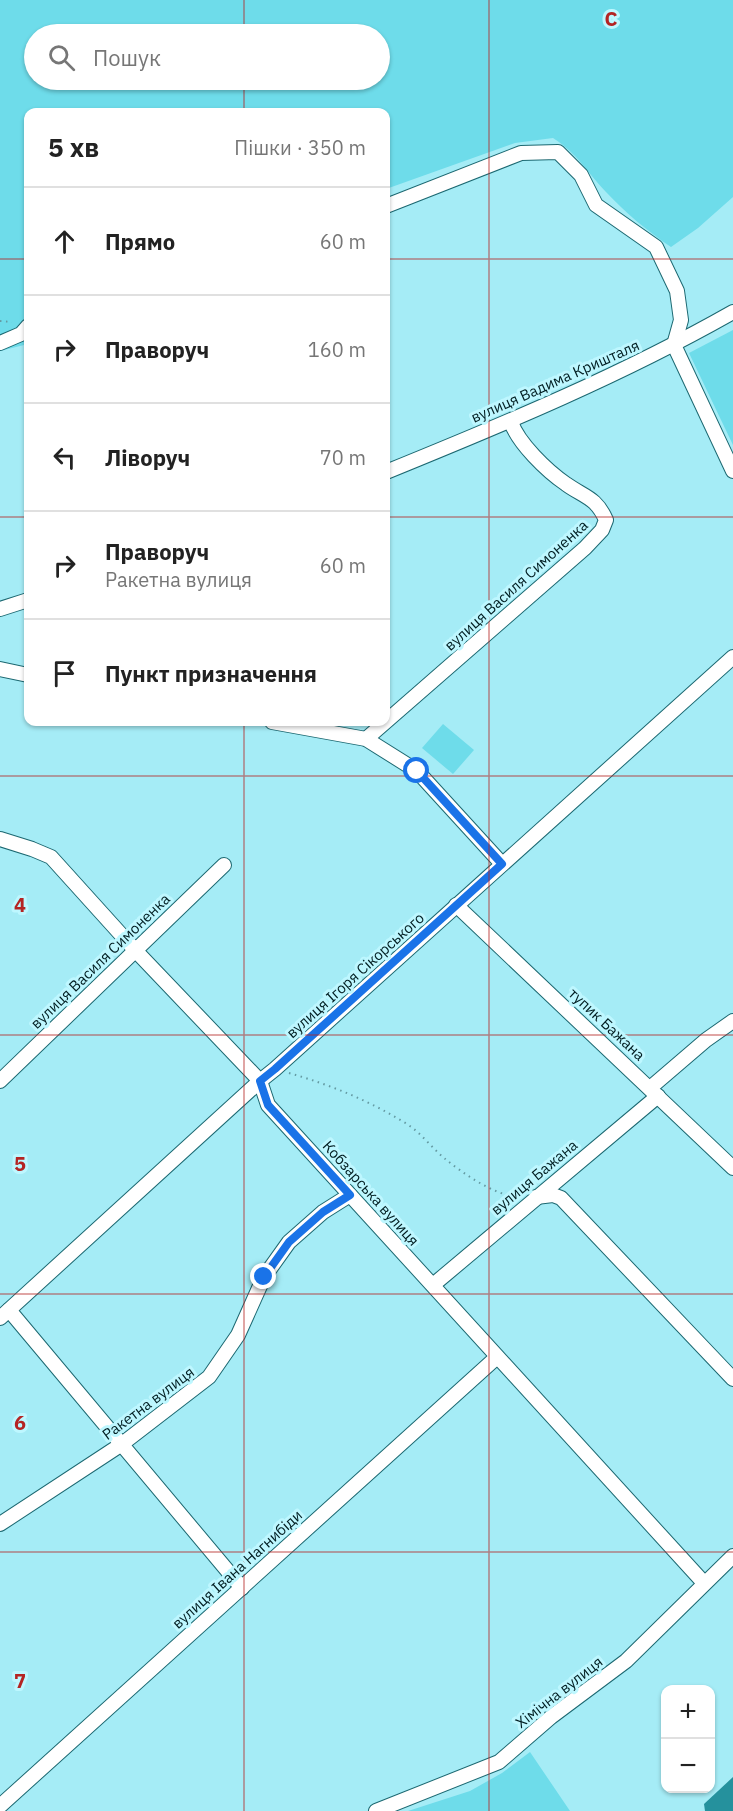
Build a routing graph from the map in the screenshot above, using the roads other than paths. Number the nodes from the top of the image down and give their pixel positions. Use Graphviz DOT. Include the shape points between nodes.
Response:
graph roads {
  1 [pos="390,204"];
  2 [pos="733,312"];
  3 [pos="24,331"];
  4 [pos="0,344"];
  5 [pos="674,345"];
  6 [pos="511,422"];
  7 [pos="390,470"];
  8 [pos="733,471"];
  9 [pos="24,601"];
  10 [pos="0,609"];
  11 [pos="733,657"];
  12 [pos="0,669"];
  13 [pos="24,674"];
  14 [pos="390,719"];
  15 [pos="293,726"];
  16 [pos="382,726"];
  17 [pos="366,740"];
  18 [pos="3,842"];
  19 [pos="502,864"];
  20 [pos="224,865"];
  21 [pos="456,905"];
  22 [pos="135,950"];
  23 [pos="733,1021"];
  24 [pos="0,1081"];
  25 [pos="260,1081"];
  26 [pos="654,1092"];
  27 [pos="733,1168"];
  28 [pos="350,1195"];
  29 [pos="536,1197"];
  30 [pos="433,1285"];
  31 [pos="5,1314"];
  32 [pos="497,1357"];
  33 [pos="733,1379"];
  34 [pos="122,1444"];
  35 [pos="0,1524"];
  36 [pos="733,1556"];
  37 [pos="704,1583"];
  38 [pos="242,1588"];
  39 [pos="0,1806"];
  40 [pos="376,1811"];
  1 -- 5 [label="street" via="521,153 558,153 580,175 596,205 656,247 677,291 681,321"];
  2 -- 5 [label="street, вулиця Вадима Кришталя"];
  3 -- 4 [label="street"];
  5 -- 6 [label="street, вулиця Вадима Кришталя"];
  5 -- 8 [label="street"];
  6 -- 7 [label="street, вулиця Вадима Кришталя"];
  6 -- 14 [label="street, вулиця Василя Симоненка" via="514,431 553,475 601,508 606,520 602,530"];
  9 -- 10 [label="street"];
  11 -- 19 [label="street, вулиця Ігоря Сікорського"];
  12 -- 13 [label="street"];
  15 -- 17 [label="street"];
  16 -- 17 [label="street, вулиця Василя Симоненка"];
  17 -- 19 [label="street" via="417,771"];
  18 -- 22 [label="street, Кобзарська вулиця" via="51,858"];
  19 -- 21 [label="street, вулиця Ігоря Сікорського"];
  20 -- 22 [label="street, вулиця Василя Симоненка"];
  21 -- 25 [label="street, вулиця Ігоря Сікорського"];
  21 -- 26 [label="street, тупик Бажана"];
  22 -- 24 [label="street, вулиця Василя Симоненка"];
  22 -- 25 [label="street, Кобзарська вулиця"];
  23 -- 26 [label="street, вулиця Бажана" via="706,1040"];
  25 -- 28 [label="street, Кобзарська вулиця" via="268,1105"];
  25 -- 31 [label="street, вулиця Ігоря Сікорського"];
  26 -- 27 [label="street, тупик Бажана"];
  26 -- 29 [label="street, вулиця Бажана"];
  28 -- 30 [label="street, Кобзарська вулиця"];
  28 -- 34 [label="street, Ракетна вулиця" via="323,1212 289,1242 264,1277 238,1335 209,1377"];
  29 -- 30 [label="street, вулиця Бажана"];
  29 -- 33 [label="street" via="561,1198"];
  30 -- 32 [label="street, Кобзарська вулиця"];
  31 -- 34 [label="street"];
  32 -- 37 [label="street, Кобзарська вулиця"];
  32 -- 38 [label="street, вулиця Івана Нагнибіди"];
  34 -- 35 [label="street, Ракетна вулиця"];
  34 -- 38 [label="street"];
  36 -- 37 [label="street, Хімічна вулиця"];
  37 -- 40 [label="street, Хімічна вулиця" via="626,1661 499,1762"];
  38 -- 39 [label="street, вулиця Івана Нагнибіди"];
}
